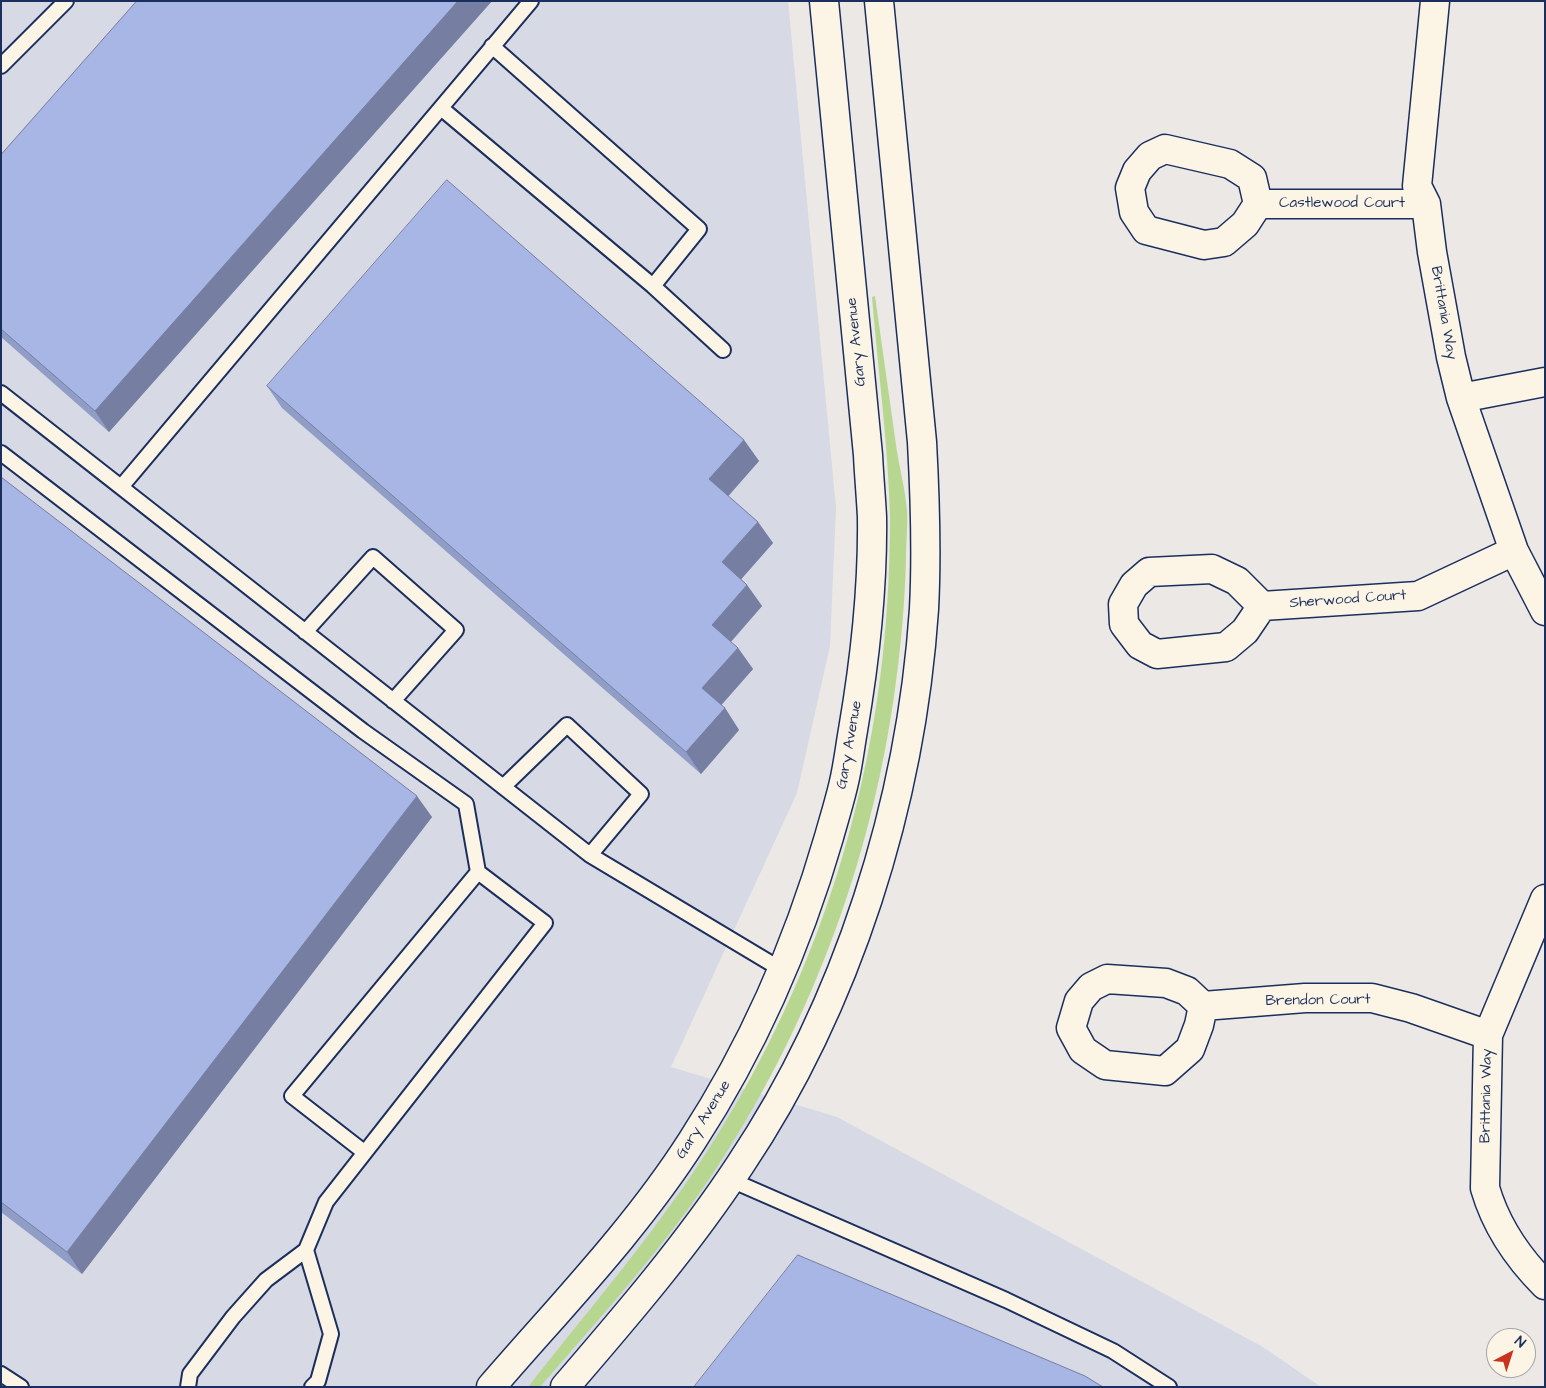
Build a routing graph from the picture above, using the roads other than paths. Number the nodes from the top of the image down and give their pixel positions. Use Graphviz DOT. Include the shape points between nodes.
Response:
graph roads {
  1 [pos="66,1"];
  2 [pos="531,1"];
  3 [pos="824,1"];
  4 [pos="879,1"];
  5 [pos="1435,1"];
  6 [pos="492,46"];
  7 [pos="1,66"];
  8 [pos="441,108"];
  9 [pos="1258,204"];
  10 [pos="1426,204"];
  11 [pos="653,286"];
  12 [pos="723,350"];
  13 [pos="1545,382"];
  14 [pos="1,394"];
  15 [pos="1461,398"];
  16 [pos="1,453"];
  17 [pos="121,487"];
  18 [pos="1514,551"];
  19 [pos="1262,606"];
  20 [pos="1545,611"];
  21 [pos="305,632"];
  22 [pos="392,701"];
  23 [pos="504,787"];
  24 [pos="590,855"];
  25 [pos="478,872"];
  26 [pos="1545,899"];
  27 [pos="782,970"];
  28 [pos="1203,1006"];
  29 [pos="1488,1035"];
  30 [pos="364,1152"];
  31 [pos="731,1180"];
  32 [pos="306,1250"];
  33 [pos="1545,1285"];
  34 [pos="1,1374"];
  35 [pos="21,1387"];
  36 [pos="188,1387"];
  37 [pos="312,1387"];
  38 [pos="491,1387"];
  39 [pos="565,1387"];
  40 [pos="1169,1387"];
  1 -- 7 [label="lane"];
  2 -- 6 [label="lane"];
  3 -- 27 [label="main road, Gary Avenue" via="868,455 871,564 865,653 844,782 816,879"];
  4 -- 31 [label="main road" via="922,442 926,553 919,660 892,813 864,909 806,1051"];
  5 -- 10 [label="main road, Brittania Way" via="1417,186"];
  6 -- 8 [label="lane"];
  6 -- 11 [label="lane" via="699,229"];
  8 -- 11 [label="lane"];
  8 -- 17 [label="lane"];
  9 -- 9 [label="main road, Castlewood Court" via="1245,224 1224,242 1204,245 1146,230 1134,212 1130,188 1137,172 1150,156 1165,149 1230,164 1252,178"];
  9 -- 10 [label="main road, Castlewood Court"];
  10 -- 15 [label="main road, Brittania Way" via="1449,348"];
  11 -- 12 [label="lane"];
  13 -- 15 [label="main road"];
  14 -- 17 [label="lane"];
  15 -- 18 [label="main road, Brittania Way"];
  16 -- 25 [label="lane" via="363,731 466,804"];
  17 -- 21 [label="lane"];
  18 -- 19 [label="main road, Sherwood Court" via="1418,596"];
  18 -- 20 [label="main road, Brittania Way"];
  19 -- 19 [label="main road" via="1244,631 1226,647 1157,654 1140,645 1124,624 1124,604 1134,585 1149,572 1212,569 1237,581"];
  21 -- 22 [label="lane"];
  21 -- 22 [label="lane" via="373,557 456,630"];
  22 -- 23 [label="lane"];
  23 -- 24 [label="lane"];
  23 -- 24 [label="lane" via="567,725 641,794"];
  24 -- 27 [label="lane"];
  25 -- 30 [label="lane" via="545,923"];
  25 -- 30 [label="lane" via="292,1096"];
  26 -- 29 [label="main road, Brittania Way"];
  27 -- 38 [label="main road, Gary Avenue" via="734,1071 656,1194"];
  28 -- 28 [label="main road" via="1190,1049 1165,1071 1105,1065 1083,1050 1071,1028 1079,1002 1091,987 1107,979 1166,983 1187,991"];
  28 -- 29 [label="main road, Brendon Court" via="1306,998 1372,998"];
  29 -- 33 [label="main road, Brittania Way" via="1485,1188 1491,1208 1513,1249"];
  30 -- 32 [label="lane" via="326,1202"];
  31 -- 39 [label="main road" via="682,1249"];
  31 -- 40 [label="lane" via="1006,1300 1113,1351"];
  32 -- 36 [label="lane" via="266,1280 233,1317 190,1374"];
  32 -- 37 [label="lane" via="331,1334 318,1381"];
  34 -- 35 [label="lane"];
}
